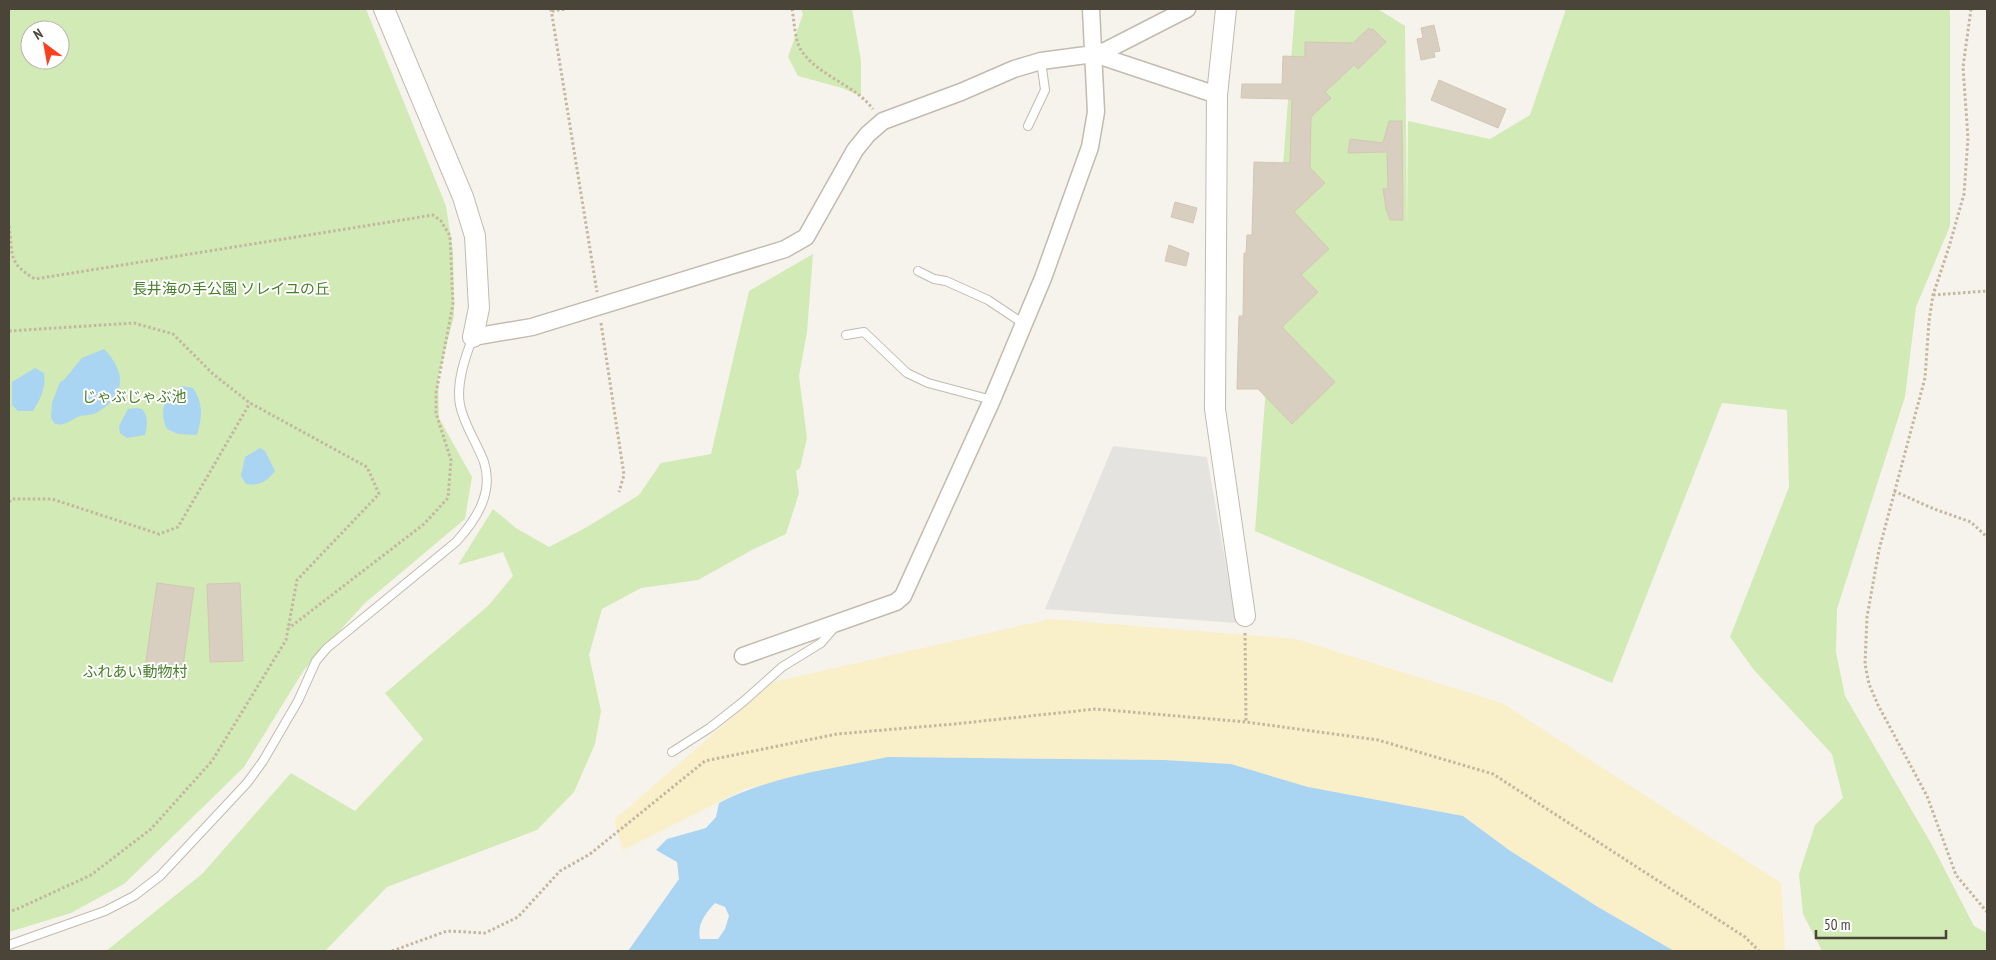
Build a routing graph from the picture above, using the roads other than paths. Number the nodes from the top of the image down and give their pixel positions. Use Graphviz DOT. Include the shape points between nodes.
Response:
graph roads {
  1 [pos="384,9"];
  2 [pos="1091,9"];
  3 [pos="1187,9"];
  4 [pos="1226,9"];
  5 [pos="1094,54"];
  6 [pos="1041,61"];
  7 [pos="1217,95"];
  8 [pos="1028,126"];
  9 [pos="918,271"];
  10 [pos="1024,324"];
  11 [pos="846,335"];
  12 [pos="473,337"];
  13 [pos="992,400"];
  14 [pos="1244,616"];
  15 [pos="838,623"];
  16 [pos="743,656"];
  17 [pos="672,752"];
  18 [pos="9,945"];
  1 -- 12 [label="street" via="463,197 475,236 479,308"];
  2 -- 5 [label="street"];
  3 -- 5 [label="street"];
  4 -- 7 [label="street"];
  5 -- 6 [label="street"];
  5 -- 7 [label="street"];
  5 -- 10 [label="street" via="1096,112 1090,147"];
  6 -- 8 [label="lane" via="1045,90"];
  6 -- 12 [label="street" via="883,121 855,150 806,236 785,249 532,327"];
  7 -- 14 [label="street" via="1215,409"];
  9 -- 10 [label="lane" via="988,300"];
  10 -- 13 [label="street"];
  11 -- 13 [label="lane" via="864,332 907,373 928,383"];
  12 -- 18 [label="lane" via="459,387 460,405 485,470 482,504 473,523 456,542 327,648 316,661 298,701 252,776 160,876 134,896 105,911"];
  13 -- 15 [label="street" via="903,596 896,602"];
  15 -- 16 [label="street"];
  15 -- 17 [label="lane" via="821,644 782,667 711,727"];
}
